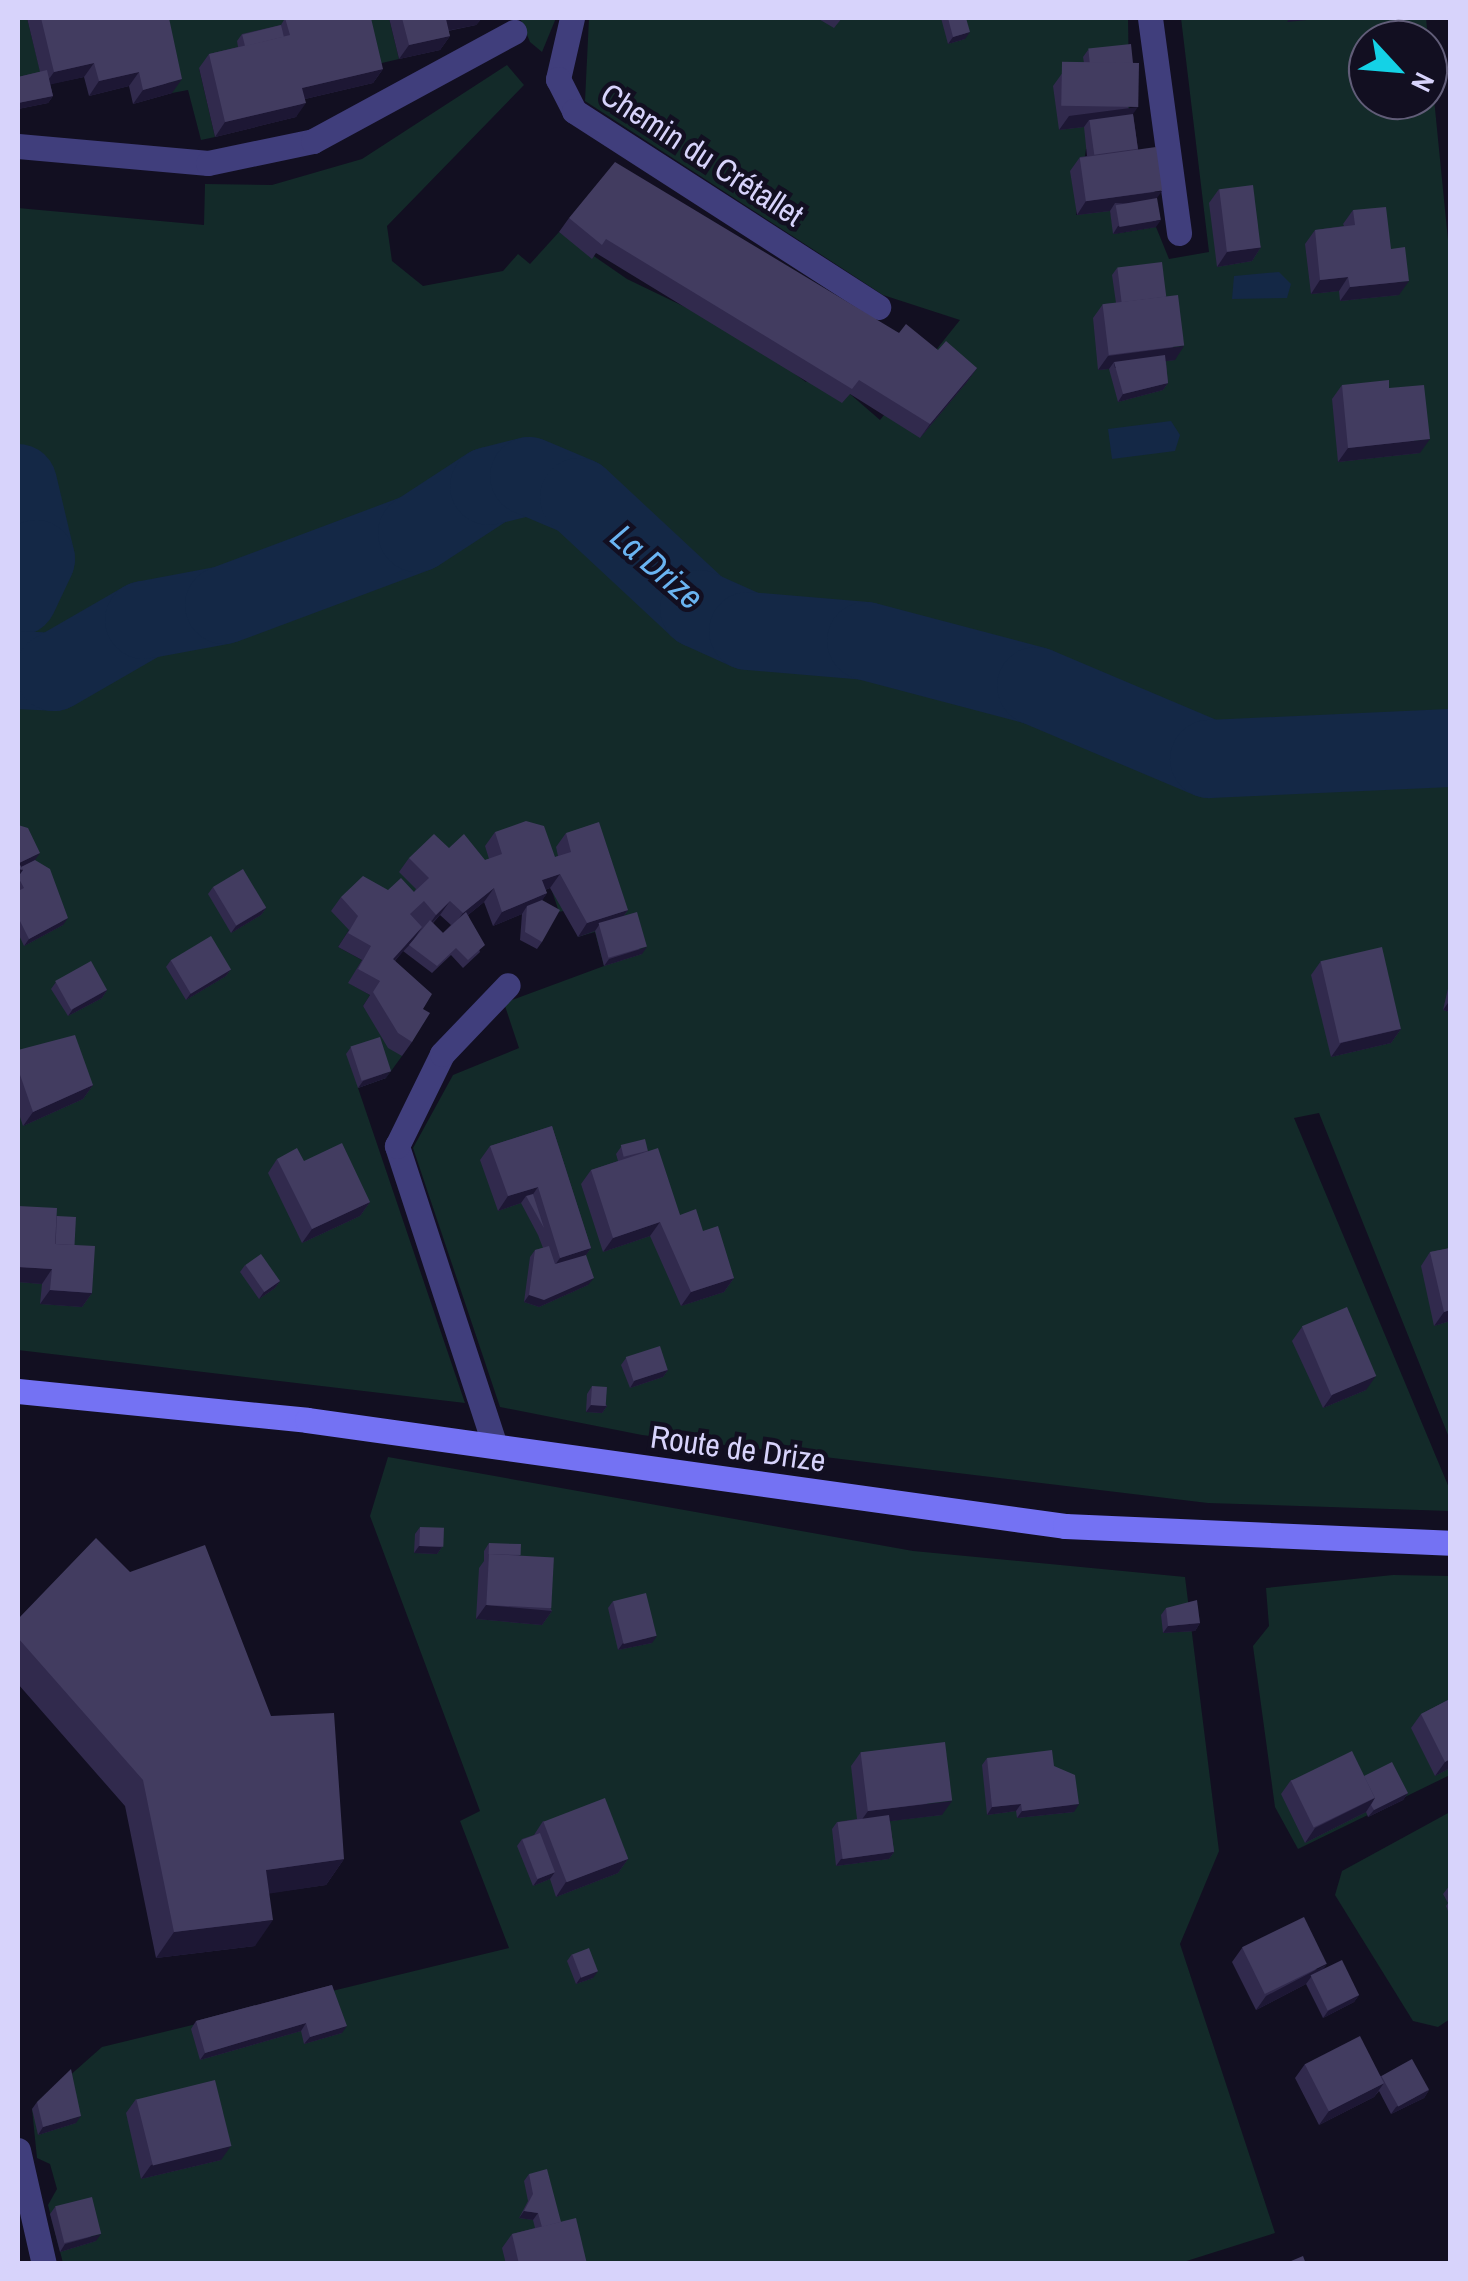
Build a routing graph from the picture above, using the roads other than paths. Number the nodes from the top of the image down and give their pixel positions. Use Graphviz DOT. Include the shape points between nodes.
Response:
graph roads {
  1 [pos="572,18"];
  2 [pos="1150,18"];
  3 [pos="514,32"];
  4 [pos="18,146"];
  5 [pos="1179,234"];
  6 [pos="878,307"];
  7 [pos="508,986"];
  8 [pos="18,1391"];
  9 [pos="496,1446"];
  10 [pos="1450,1543"];
  11 [pos="18,2150"];
  12 [pos="44,2264"];
  1 -- 6 [label="street, Chemin du Crétallet" via="558,80 574,110"];
  2 -- 5 [label="street"];
  3 -- 4 [label="street" via="313,141 208,162"];
  7 -- 9 [label="street" via="442,1054 398,1146"];
  8 -- 9 [label="main road, Route de Drize"];
  9 -- 10 [label="main road, Route de Drize" via="1065,1526"];
  11 -- 12 [label="street"];
}
